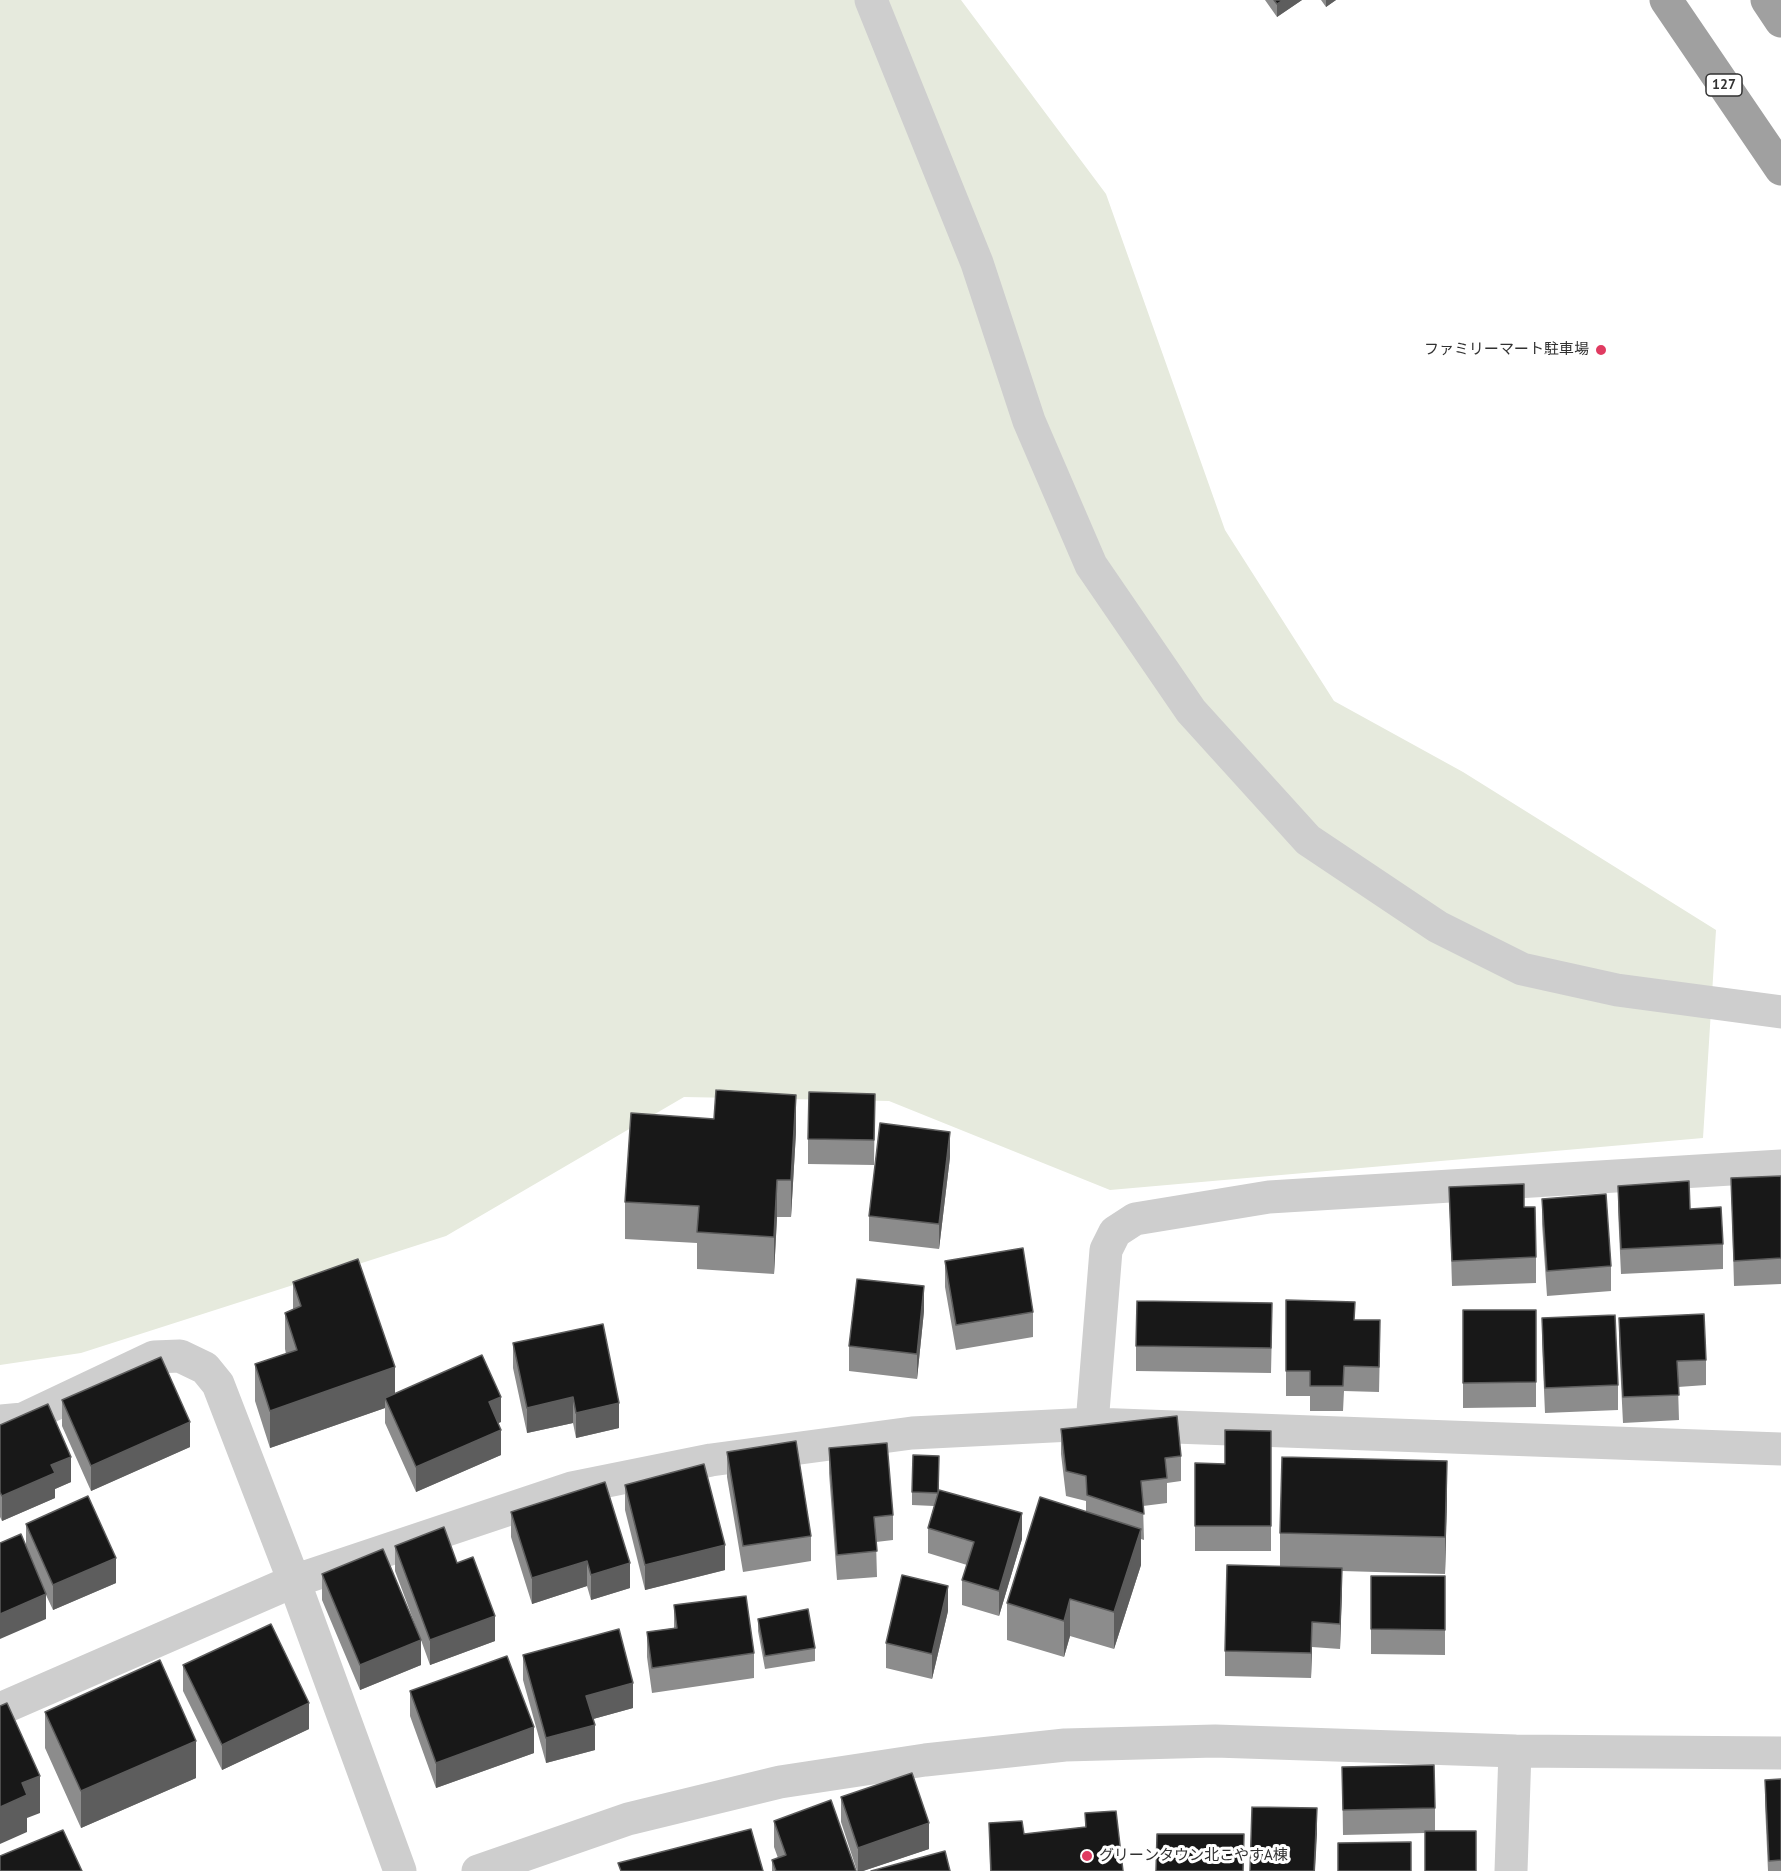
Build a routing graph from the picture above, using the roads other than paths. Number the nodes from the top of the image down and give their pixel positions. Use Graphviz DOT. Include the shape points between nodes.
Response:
graph roads {
  1 [pos="871,0"];
  2 [pos="1666,0"];
  3 [pos="1767,0"];
  4 [pos="1781,21"];
  5 [pos="1781,170"];
  6 [pos="1781,1012"];
  7 [pos="1781,1166"];
  8 [pos="0,1421"];
  9 [pos="1092,1424"];
  10 [pos="1781,1449"];
  11 [pos="294,1581"];
  12 [pos="0,1709"];
  13 [pos="1515,1751"];
  14 [pos="1781,1753"];
  15 [pos="400,1871"];
  16 [pos="478,1871"];
  17 [pos="1511,1871"];
  1 -- 6 [label="street" via="977,263 1029,421 1091,565 1198,719 1308,840 1438,927 1522,969 1617,990"];
  2 -- 5 [label="highway, 127"];
  3 -- 4 [label="highway"];
  7 -- 9 [label="street" via="1269,1197 1136,1219 1115,1232 1106,1250"];
  8 -- 11 [label="street" via="23,1419 154,1357 180,1356 205,1368 218,1384"];
  9 -- 10 [label="street"];
  9 -- 11 [label="street" via="912,1433 711,1460 572,1488"];
  11 -- 12 [label="street"];
  11 -- 15 [label="street"];
  13 -- 14 [label="street"];
  13 -- 16 [label="street" via="1215,1741 1065,1745 925,1760 780,1782 628,1819"];
  13 -- 17 [label="street"];
}
